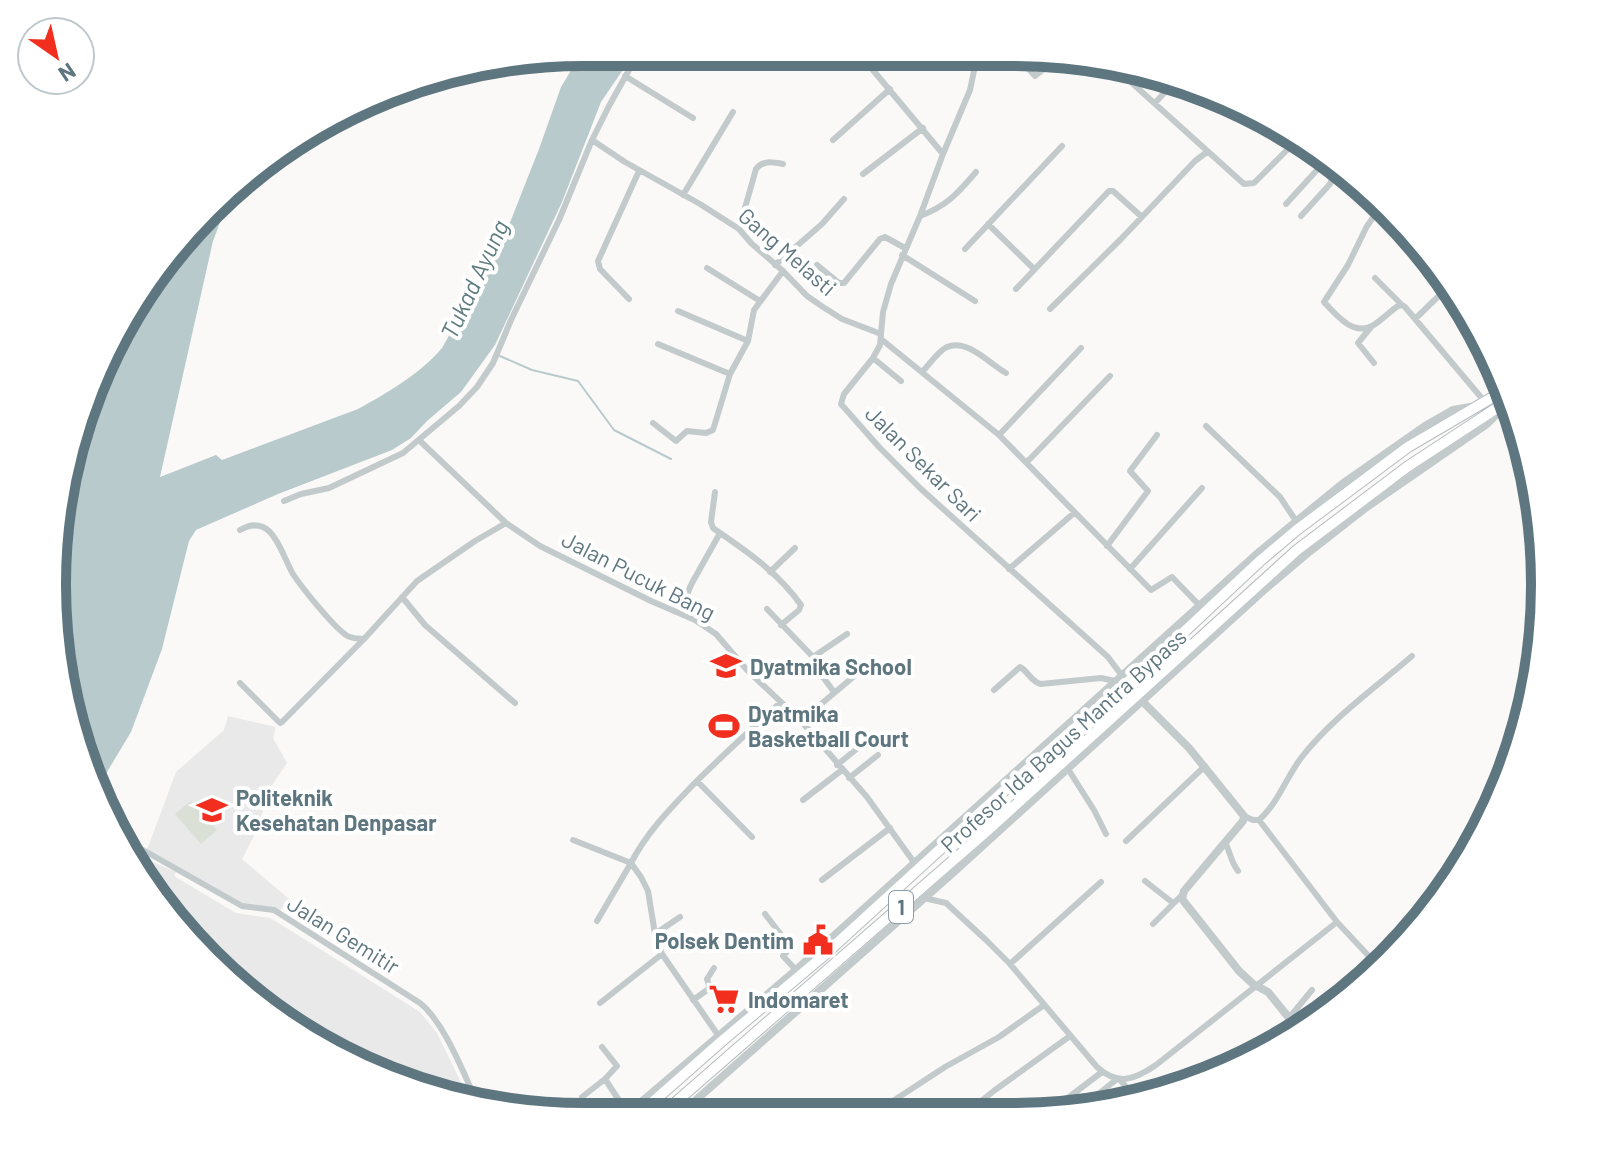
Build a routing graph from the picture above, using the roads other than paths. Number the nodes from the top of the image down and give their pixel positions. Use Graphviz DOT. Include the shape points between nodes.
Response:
graph roads {
  1 [pos="631,66"];
  2 [pos="870,66"];
  3 [pos="1026,66"];
  4 [pos="1047,67"];
  5 [pos="976,68"];
  6 [pos="625,76"];
  7 [pos="1128,79"];
  8 [pos="890,89"];
  9 [pos="1167,90"];
  10 [pos="1155,103"];
  11 [pos="733,112"];
  12 [pos="693,118"];
  13 [pos="923,128"];
  14 [pos="592,140"];
  15 [pos="833,140"];
  16 [pos="1062,146"];
  17 [pos="1291,146"];
  18 [pos="1207,152"];
  19 [pos="943,154"];
  20 [pos="783,164"];
  21 [pos="1320,166"];
  22 [pos="639,171"];
  23 [pos="976,172"];
  24 [pos="1326,172"];
  25 [pos="863,174"];
  26 [pos="683,195"];
  27 [pos="844,199"];
  28 [pos="1286,204"];
  29 [pos="1375,214"];
  30 [pos="920,216"];
  31 [pos="1301,216"];
  32 [pos="1142,217"];
  33 [pos="988,224"];
  34 [pos="739,229"];
  35 [pos="965,249"];
  36 [pos="903,252"];
  37 [pos="775,265"];
  38 [pos="817,265"];
  39 [pos="707,268"];
  40 [pos="1034,269"];
  41 [pos="783,271"];
  42 [pos="1375,278"];
  43 [pos="1016,289"];
  44 [pos="1442,293"];
  45 [pos="629,299"];
  46 [pos="760,301"];
  47 [pos="975,301"];
  48 [pos="1402,305"];
  49 [pos="1050,309"];
  50 [pos="678,311"];
  51 [pos="1415,319"];
  52 [pos="1371,327"];
  53 [pos="881,336"];
  54 [pos="748,341"];
  55 [pos="658,344"];
  56 [pos="1081,348"];
  57 [pos="873,358"];
  58 [pos="1374,363"];
  59 [pos="923,371"];
  60 [pos="1006,373"];
  61 [pos="730,374"];
  62 [pos="1110,376"];
  63 [pos="901,381"];
  64 [pos="1495,396"];
  65 [pos="1498,403"];
  66 [pos="1481,404"];
  67 [pos="1499,407"];
  68 [pos="653,423"];
  69 [pos="1206,426"];
  70 [pos="999,435"];
  71 [pos="1157,435"];
  72 [pos="419,440"];
  73 [pos="1027,462"];
  74 [pos="1202,488"];
  75 [pos="715,492"];
  76 [pos="284,501"];
  77 [pos="1074,513"];
  78 [pos="1296,521"];
  79 [pos="506,523"];
  80 [pos="240,530"];
  81 [pos="720,533"];
  82 [pos="1107,546"];
  83 [pos="795,548"];
  84 [pos="1009,569"];
  85 [pos="1130,569"];
  86 [pos="770,572"];
  87 [pos="402,597"];
  88 [pos="1200,606"];
  89 [pos="767,609"];
  90 [pos="684,614"];
  91 [pos="781,625"];
  92 [pos="847,634"];
  93 [pos="364,639"];
  94 [pos="1412,656"];
  95 [pos="813,657"];
  96 [pos="865,667"];
  97 [pos="1121,680"];
  98 [pos="240,683"];
  99 [pos="994,690"];
  100 [pos="834,692"];
  101 [pos="1140,699"];
  102 [pos="781,702"];
  103 [pos="515,703"];
  104 [pos="801,721"];
  105 [pos="865,742"];
  106 [pos="878,755"];
  107 [pos="1205,766"];
  108 [pos="840,767"];
  109 [pos="1068,769"];
  110 [pos="849,778"];
  111 [pos="697,781"];
  112 [pos="803,800"];
  113 [pos="1244,816"];
  114 [pos="1259,820"];
  115 [pos="890,828"];
  116 [pos="991,833"];
  117 [pos="1106,834"];
  118 [pos="752,837"];
  119 [pos="573,840"];
  120 [pos="1126,841"];
  121 [pos="1225,842"];
  122 [pos="143,850"];
  123 [pos="631,863"];
  124 [pos="916,866"];
  125 [pos="1238,871"];
  126 [pos="822,880"];
  127 [pos="1145,881"];
  128 [pos="1101,882"];
  129 [pos="1181,896"];
  130 [pos="924,898"];
  131 [pos="1173,903"];
  132 [pos="765,914"];
  133 [pos="680,917"];
  134 [pos="597,921"];
  135 [pos="1337,922"];
  136 [pos="1153,924"];
  137 [pos="852,929"];
  138 [pos="655,934"];
  139 [pos="865,939"];
  140 [pos="662,954"];
  141 [pos="1371,958"];
  142 [pos="1010,964"];
  143 [pos="714,968"];
  144 [pos="796,970"];
  145 [pos="1258,986"];
  146 [pos="1312,990"];
  147 [pos="693,1000"];
  148 [pos="600,1003"];
  149 [pos="1044,1005"];
  150 [pos="1289,1018"];
  151 [pos="1292,1022"];
  152 [pos="1070,1036"];
  153 [pos="720,1038"];
  154 [pos="602,1047"];
  155 [pos="738,1047"];
  156 [pos="747,1057"];
  157 [pos="1102,1072"];
  158 [pos="605,1079"];
  159 [pos="1119,1079"];
  160 [pos="471,1090"];
  161 [pos="1128,1090"];
  162 [pos="1097,1096"];
  163 [pos="582,1097"];
  164 [pos="1065,1100"];
  165 [pos="622,1103"];
  166 [pos="645,1103"];
  167 [pos="675,1103"];
  168 [pos="693,1103"];
  169 [pos="889,1103"];
  170 [pos="979,1103"];
  1 -- 6 [label="street"];
  2 -- 8 [label="street"];
  3 -- 4 [label="street" via="1035,76"];
  5 -- 19 [label="street, Jalan Sekar Sari"];
  6 -- 12 [label="street"];
  6 -- 14 [label="street"];
  7 -- 10 [label="street"];
  8 -- 13 [label="street"];
  8 -- 15 [label="street"];
  9 -- 10 [label="street"];
  10 -- 18 [label="street"];
  11 -- 26 [label="street"];
  13 -- 19 [label="street"];
  13 -- 25 [label="street"];
  14 -- 22 [label="street, Gang Melasti"];
  14 -- 72 [label="street" via="493,363 459,406"];
  16 -- 33 [label="street"];
  17 -- 18 [label="street" via="1249,185"];
  18 -- 32 [label="street"];
  19 -- 30 [label="street, Jalan Sekar Sari"];
  20 -- 34 [label="street" via="770,162 756,169"];
  21 -- 28 [label="street"];
  22 -- 26 [label="street, Gang Melasti"];
  22 -- 45 [label="street" via="598,261"];
  23 -- 30 [label="street" via="949,202"];
  24 -- 31 [label="street" via="1330,184"];
  26 -- 34 [label="street, Gang Melasti"];
  27 -- 37 [label="street"];
  29 -- 52 [label="street" via="1323,301 1349,326"];
  30 -- 36 [label="street, Jalan Sekar Sari"];
  32 -- 40 [label="street" via="1109,191"];
  32 -- 49 [label="street"];
  33 -- 35 [label="street"];
  33 -- 40 [label="street"];
  34 -- 37 [label="street, Gang Melasti"];
  36 -- 38 [label="street" via="885,237 880,239 844,283"];
  36 -- 47 [label="street"];
  36 -- 53 [label="street, Jalan Sekar Sari" via="886,298"];
  37 -- 41 [label="street, Gang Melasti"];
  39 -- 46 [label="street"];
  40 -- 43 [label="street"];
  41 -- 46 [label="street"];
  41 -- 53 [label="street, Gang Melasti" via="807,296"];
  42 -- 48 [label="street"];
  44 -- 51 [label="street"];
  46 -- 54 [label="street"];
  48 -- 51 [label="street"];
  48 -- 52 [label="street"];
  50 -- 54 [label="street"];
  51 -- 66 [label="street"];
  52 -- 58 [label="street" via="1358,343"];
  53 -- 57 [label="street, Jalan Sekar Sari"];
  53 -- 59 [label="street, Gang Melasti"];
  54 -- 61 [label="street"];
  55 -- 61 [label="street"];
  56 -- 70 [label="street"];
  57 -- 63 [label="street"];
  57 -- 84 [label="street, Jalan Sekar Sari" via="844,394 844,409"];
  59 -- 60 [label="street" via="941,351 956,346 970,349"];
  59 -- 70 [label="street, Gang Melasti"];
  61 -- 68 [label="street" via="711,432 687,431 676,441"];
  62 -- 73 [label="street"];
  64 -- 66 [label="highway, Profesor Ida Bagus Mantra Bypass / 1"];
  65 -- 66 [label="highway"];
  66 -- 78 [label="street" via="1453,410 1425,426"];
  66 -- 97 [label="highway, Profesor Ida Bagus Mantra Bypass / 1" via="1408,447 1298,529 1169,646"];
  67 -- 101 [label="highway, Profesor Ida Bagus Mantra Bypass / 1" via="1407,467 1297,550"];
  69 -- 78 [label="street" via="1280,497"];
  70 -- 73 [label="street, Gang Melasti"];
  71 -- 82 [label="street" via="1130,471 1148,491"];
  72 -- 76 [label="street" via="329,488"];
  72 -- 79 [label="street, Jalan Pucuk Bang"];
  73 -- 77 [label="street, Gang Melasti"];
  74 -- 85 [label="street"];
  75 -- 81 [label="street" via="711,522"];
  77 -- 82 [label="street, Gang Melasti"];
  77 -- 84 [label="street"];
  78 -- 88 [label="street"];
  79 -- 87 [label="street" via="417,581"];
  79 -- 90 [label="street, Jalan Pucuk Bang" via="540,546"];
  80 -- 93 [label="street" via="253,524 270,533 292,573 333,623 348,638"];
  81 -- 86 [label="street"];
  81 -- 90 [label="street" via="688,592"];
  82 -- 85 [label="street, Gang Melasti"];
  83 -- 86 [label="street"];
  84 -- 97 [label="street, Jalan Sekar Sari" via="1108,657"];
  85 -- 88 [label="street, Gang Melasti" via="1152,590 1172,577"];
  86 -- 91 [label="street" via="801,605"];
  87 -- 93 [label="street"];
  87 -- 103 [label="street" via="425,625"];
  88 -- 97 [label="street"];
  89 -- 91 [label="street"];
  90 -- 102 [label="street, Jalan Pucuk Bang" via="716,634"];
  91 -- 95 [label="street"];
  92 -- 95 [label="street"];
  93 -- 98 [label="street" via="281,723"];
  94 -- 114 [label="street" via="1321,735"];
  95 -- 100 [label="street"];
  96 -- 100 [label="street"];
  97 -- 99 [label="street" via="1041,684 1020,667"];
  97 -- 101 [label="street, Jalan Sekar Sari"];
  97 -- 124 [label="highway, Profesor Ida Bagus Mantra Bypass / 1"];
  100 -- 104 [label="street"];
  101 -- 107 [label="street"];
  101 -- 109 [label="street"];
  101 -- 116 [label="highway, Profesor Ida Bagus Mantra Bypass / 1"];
  102 -- 104 [label="street, Jalan Pucuk Bang"];
  102 -- 111 [label="street"];
  104 -- 108 [label="street, Jalan Pucuk Bang"];
  105 -- 108 [label="street"];
  106 -- 110 [label="street"];
  107 -- 113 [label="street"];
  107 -- 120 [label="street"];
  108 -- 110 [label="street, Jalan Pucuk Bang"];
  108 -- 112 [label="street"];
  109 -- 116 [label="street"];
  109 -- 117 [label="street"];
  110 -- 115 [label="street, Jalan Pucuk Bang"];
  111 -- 118 [label="street"];
  111 -- 123 [label="street" via="639,845"];
  113 -- 114 [label="street"];
  113 -- 121 [label="street"];
  114 -- 135 [label="street"];
  115 -- 124 [label="street, Jalan Pucuk Bang"];
  115 -- 126 [label="street"];
  116 -- 130 [label="street"];
  116 -- 139 [label="highway, Profesor Ida Bagus Mantra Bypass / 1"];
  119 -- 123 [label="street"];
  121 -- 125 [label="street"];
  121 -- 129 [label="street"];
  122 -- 160 [label="street, Jalan Gemitir" via="242,906 274,910 420,1003 440,1026"];
  123 -- 134 [label="street"];
  123 -- 138 [label="street" via="648,891"];
  124 -- 137 [label="highway, Profesor Ida Bagus Mantra Bypass / 1"];
  124 -- 144 [label="street"];
  127 -- 131 [label="street"];
  128 -- 142 [label="street"];
  129 -- 131 [label="street"];
  129 -- 145 [label="street" via="1239,971"];
  130 -- 142 [label="street" via="946,903"];
  130 -- 156 [label="street"];
  131 -- 136 [label="street"];
  132 -- 144 [label="street" via="789,945 783,955"];
  133 -- 138 [label="street"];
  135 -- 141 [label="street"];
  135 -- 145 [label="street"];
  137 -- 139 [label="highway"];
  137 -- 153 [label="highway, Profesor Ida Bagus Mantra Bypass / 1"];
  138 -- 140 [label="street"];
  139 -- 155 [label="highway, Profesor Ida Bagus Mantra Bypass / 1"];
  140 -- 147 [label="street"];
  140 -- 148 [label="street"];
  142 -- 149 [label="street"];
  143 -- 147 [label="street" via="707,979 710,988"];
  144 -- 153 [label="street"];
  145 -- 150 [label="street"];
  145 -- 159 [label="street" via="1156,1065"];
  146 -- 150 [label="street"];
  147 -- 153 [label="street"];
  149 -- 152 [label="street"];
  149 -- 169 [label="street"];
  150 -- 151 [label="street"];
  152 -- 157 [label="street"];
  152 -- 170 [label="street"];
  153 -- 166 [label="highway, Profesor Ida Bagus Mantra Bypass / 1"];
  154 -- 158 [label="street" via="617,1066"];
  155 -- 156 [label="highway"];
  155 -- 167 [label="highway, Profesor Ida Bagus Mantra Bypass / 1"];
  156 -- 168 [label="street"];
  157 -- 159 [label="street"];
  157 -- 164 [label="street"];
  158 -- 163 [label="street"];
  158 -- 165 [label="street"];
  159 -- 161 [label="street"];
  159 -- 162 [label="street"];
}
